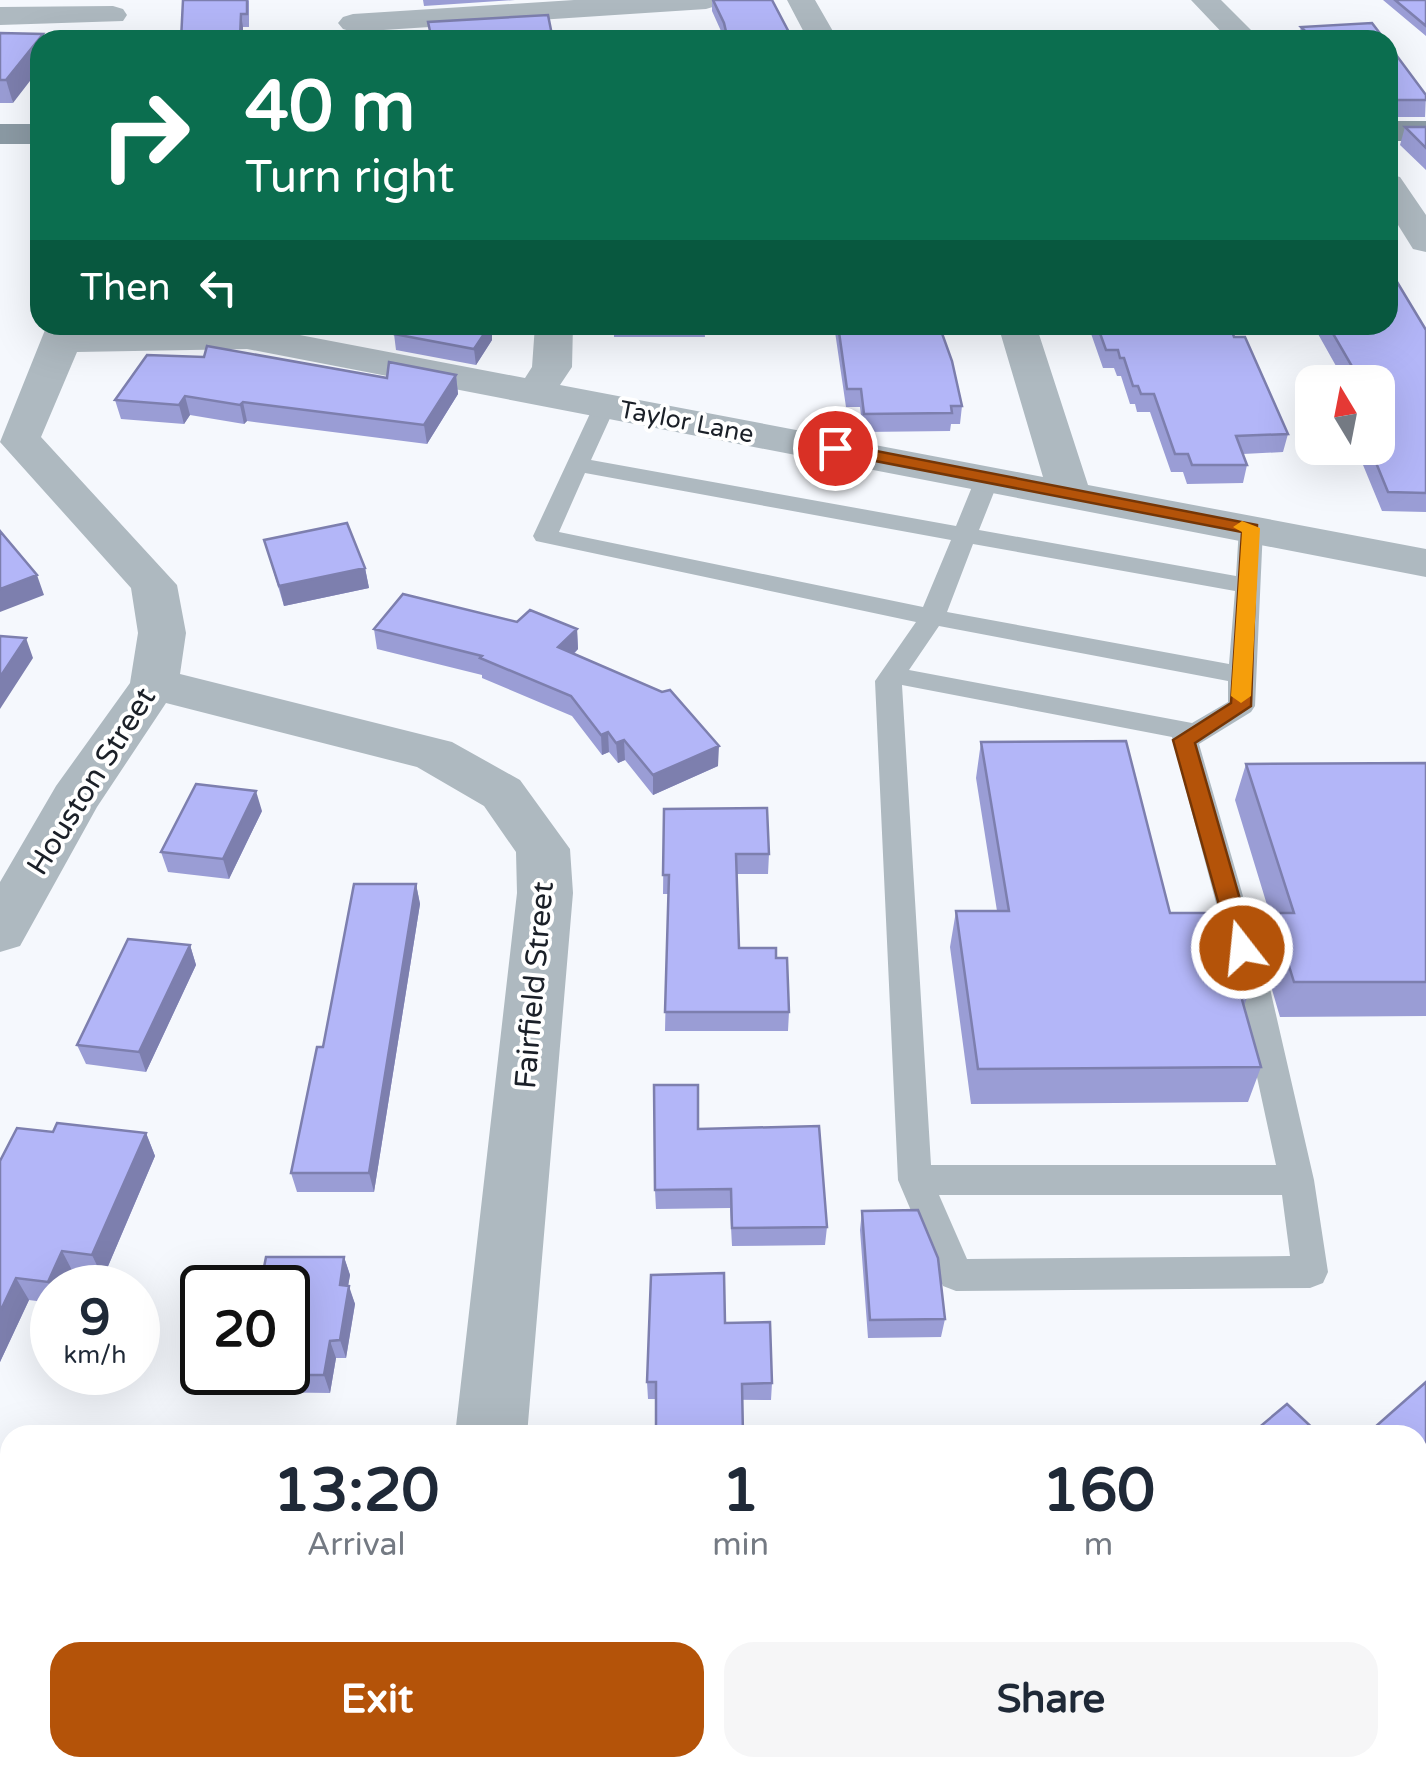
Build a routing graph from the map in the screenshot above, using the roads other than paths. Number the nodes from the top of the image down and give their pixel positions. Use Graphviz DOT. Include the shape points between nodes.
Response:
graph roads {
  1 [pos="706,0"];
  2 [pos="802,0"];
  3 [pos="1205,0"];
  4 [pos="0,16"];
  5 [pos="113,18"];
  6 [pos="352,21"];
  7 [pos="817,30"];
  8 [pos="1236,30"];
  9 [pos="1398,131"];
  10 [pos="1426,131"];
  11 [pos="0,134"];
  12 [pos="30,134"];
  13 [pos="1398,199"];
  14 [pos="1426,241"];
  15 [pos="63,335"];
  16 [pos="156,335"];
  17 [pos="554,335"];
  18 [pos="1020,335"];
  19 [pos="536,392"];
  20 [pos="606,405"];
  21 [pos="10,439"];
  22 [pos="578,465"];
  23 [pos="988,478"];
  24 [pos="1069,493"];
  25 [pos="1251,528"];
  26 [pos="963,535"];
  27 [pos="1426,562"];
  28 [pos="1248,586"];
  29 [pos="932,617"];
  30 [pos="1242,674"];
  31 [pos="892,675"];
  32 [pos="154,684"];
  33 [pos="1196,733"];
  34 [pos="0,931"];
  35 [pos="1242,948"];
  36 [pos="1252,980"];
  37 [pos="915,1180"];
  38 [pos="1297,1180"];
  39 [pos="491,1425"];
  1 -- 6 [label="street"];
  2 -- 7 [label="street"];
  3 -- 8 [label="street"];
  4 -- 5 [label="street"];
  9 -- 10 [label="street"];
  11 -- 12 [label="street"];
  13 -- 14 [label="street"];
  15 -- 21 [label="street"];
  16 -- 19 [label="street, Taylor Lane" via="247,337"];
  17 -- 19 [label="street" via="552,367"];
  18 -- 24 [label="street"];
  19 -- 20 [label="street, Taylor Lane"];
  20 -- 22 [label="lane"];
  20 -- 23 [label="street, Taylor Lane"];
  21 -- 32 [label="street, Houston Street" via="154,586 162,633"];
  22 -- 26 [label="lane"];
  22 -- 29 [label="lane" via="545,536"];
  23 -- 24 [label="street, Taylor Lane"];
  23 -- 26 [label="lane"];
  24 -- 25 [label="street, Taylor Lane"];
  25 -- 27 [label="street, Taylor Lane"];
  25 -- 28 [label="lane"];
  26 -- 28 [label="lane"];
  26 -- 29 [label="lane"];
  28 -- 30 [label="lane"];
  29 -- 30 [label="lane"];
  29 -- 31 [label="lane"];
  30 -- 33 [label="lane" via="1241,706"];
  31 -- 33 [label="lane"];
  31 -- 37 [label="lane"];
  32 -- 34 [label="street, Houston Street" via="75,799"];
  32 -- 39 [label="street, Fairfield Street" via="434,754 502,793 542,849 545,893"];
  33 -- 35 [label="lane" via="1184,740"];
  36 -- 38 [label="lane"];
  37 -- 38 [label="lane"];
  37 -- 38 [label="lane" via="956,1275 1310,1272"];
}
